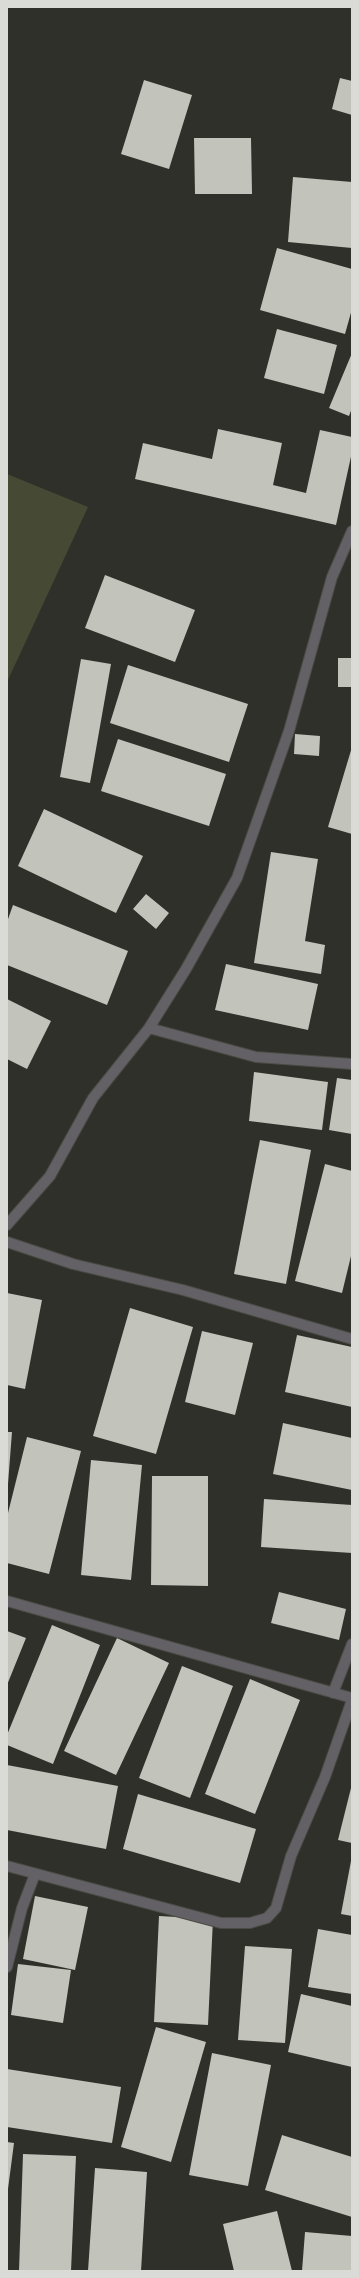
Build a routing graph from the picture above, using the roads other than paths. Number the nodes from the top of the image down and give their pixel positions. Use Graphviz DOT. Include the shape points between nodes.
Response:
graph roads {
  1 [pos="352,531"];
  2 [pos="149,1028"];
  3 [pos="352,1064"];
  4 [pos="7,1225"];
  5 [pos="7,1242"];
  6 [pos="352,1339"];
  7 [pos="7,1601"];
  8 [pos="352,1644"];
  9 [pos="333,1693"];
  10 [pos="352,1699"];
  11 [pos="7,1866"];
  12 [pos="35,1874"];
  13 [pos="7,1967"];
  1 -- 2 [label="street" via="332,578 289,731 237,878 186,969"];
  2 -- 3 [label="street" via="256,1057"];
  2 -- 4 [label="street" via="93,1098 50,1176"];
  5 -- 6 [label="street" via="73,1264 183,1290"];
  7 -- 9 [label="street"];
  8 -- 9 [label="street"];
  9 -- 10 [label="street"];
  10 -- 12 [label="street" via="325,1777 291,1856 276,1908 267,1918 250,1923 221,1923"];
  11 -- 12 [label="street"];
  12 -- 13 [label="street" via="22,1908"];
}
